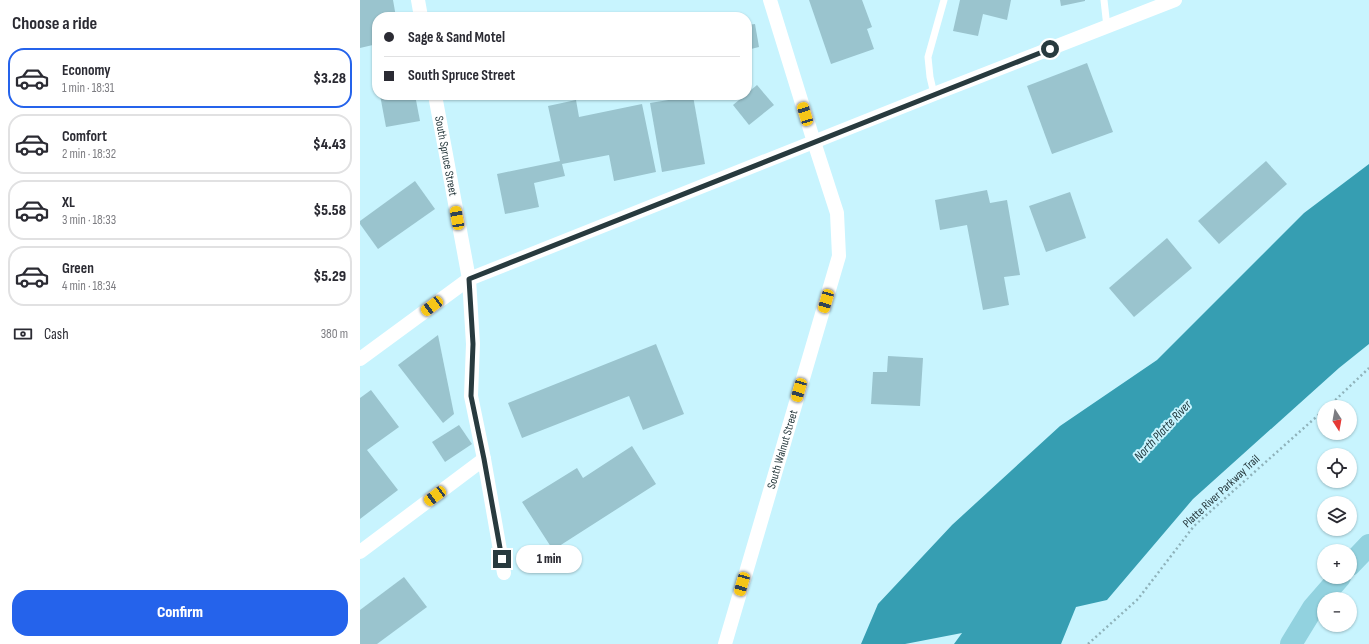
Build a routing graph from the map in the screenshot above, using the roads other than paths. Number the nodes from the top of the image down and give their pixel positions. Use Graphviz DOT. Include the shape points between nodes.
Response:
graph roads {
  1 [pos="418,0"];
  2 [pos="770,0"];
  3 [pos="944,0"];
  4 [pos="1104,0"];
  5 [pos="1175,0"];
  6 [pos="420,12"];
  7 [pos="1107,26"];
  8 [pos="934,94"];
  9 [pos="436,100"];
  10 [pos="814,142"];
  11 [pos="469,279"];
  12 [pos="360,359"];
  13 [pos="484,459"];
  14 [pos="1369,545"];
  15 [pos="360,552"];
  16 [pos="1357,558"];
  17 [pos="504,573"];
  18 [pos="1334,584"];
  19 [pos="724,644"];
  20 [pos="1291,644"];
  1 -- 6 [label="street"];
  2 -- 10 [label="street, South Walnut Street"];
  3 -- 8 [label="lane" via="928,57"];
  4 -- 7 [label="lane"];
  5 -- 7 [label="street"];
  7 -- 8 [label="street"];
  8 -- 10 [label="street"];
  9 -- 11 [label="street, South Spruce Street"];
  10 -- 11 [label="street"];
  10 -- 19 [label="street, South Walnut Street" via="837,213 839,256"];
  11 -- 12 [label="street"];
  11 -- 13 [label="street, South Spruce Street" via="473,344 471,396"];
  13 -- 15 [label="street"];
  13 -- 17 [label="street, South Spruce Street"];
  14 -- 16 [label="main road"];
  18 -- 20 [label="main road" via="1313,608"];
}
